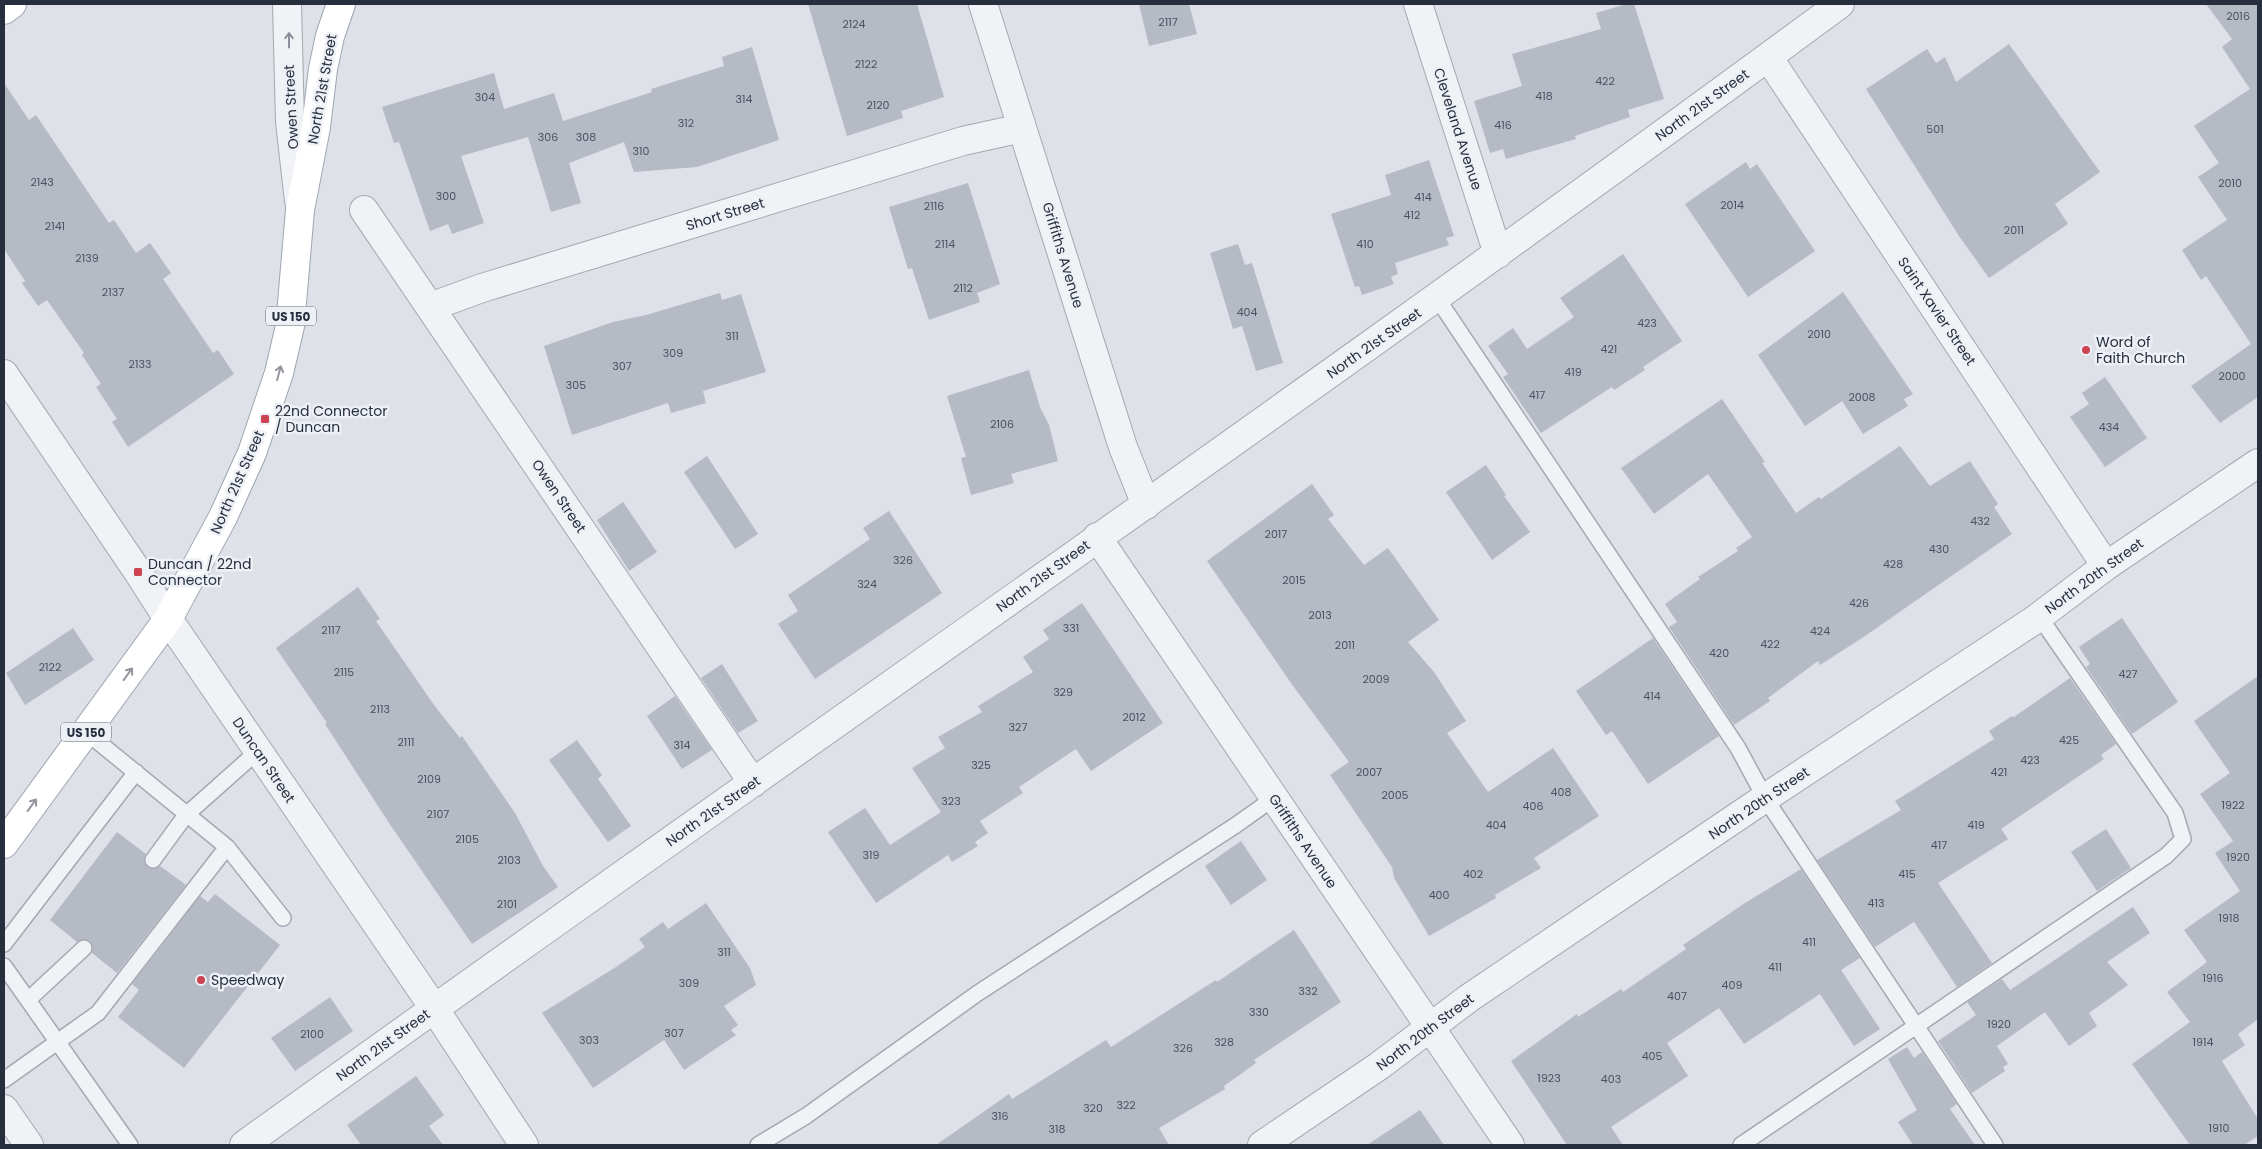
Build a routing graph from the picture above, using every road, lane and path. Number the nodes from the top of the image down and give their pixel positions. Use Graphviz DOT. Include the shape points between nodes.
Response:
graph roads {
  1 [pos="12,4"];
  2 [pos="287,4"];
  3 [pos="341,4"];
  4 [pos="983,4"];
  5 [pos="1418,4"];
  6 [pos="1840,4"];
  7 [pos="4,10"];
  8 [pos="1768,57"];
  9 [pos="1022,128"];
  10 [pos="300,210"];
  11 [pos="364,210"];
  12 [pos="1498,254"];
  13 [pos="1437,298"];
  14 [pos="430,307"];
  15 [pos="4,374"];
  16 [pos="2258,464"];
  17 [pos="1146,505"];
  18 [pos="1097,537"];
  19 [pos="2106,566"];
  20 [pos="2039,616"];
  21 [pos="168,620"];
  22 [pos="86,732"];
  23 [pos="258,751"];
  24 [pos="136,772"];
  25 [pos="753,783"];
  26 [pos="1274,798"];
  27 [pos="1765,798"];
  28 [pos="186,815"];
  29 [pos="4,844"];
  30 [pos="226,847"];
  31 [pos="152,860"];
  32 [pos="283,918"];
  33 [pos="4,944"];
  34 [pos="84,948"];
  35 [pos="4,966"];
  36 [pos="28,1000"];
  37 [pos="434,1008"];
  38 [pos="1916,1026"];
  39 [pos="1429,1028"];
  40 [pos="58,1042"];
  41 [pos="4,1080"];
  42 [pos="4,1109"];
  43 [pos="29,1145"];
  44 [pos="130,1145"];
  45 [pos="244,1145"];
  46 [pos="524,1145"];
  47 [pos="758,1145"];
  48 [pos="1262,1145"];
  49 [pos="1510,1145"];
  50 [pos="1741,1145"];
  51 [pos="1995,1145"];
  1 -- 7 [label="main road"];
  10 -- 2 [label="street, Owen Street, one-way" via="290,122"];
  3 -- 10 [label="main road, North 21st Street / US 150" via="323,69"];
  4 -- 9 [label="street, Griffiths Avenue"];
  5 -- 12 [label="street, Cleveland Avenue"];
  6 -- 8 [label="street, North 21st Street"];
  8 -- 12 [label="street, North 21st Street"];
  8 -- 19 [label="street, Saint Xavier Street"];
  9 -- 14 [label="street, Short Street" via="963,141 482,288"];
  9 -- 17 [label="street, Griffiths Avenue" via="1123,447"];
  21 -- 10 [label="main road, North 21st Street / US 150, one-way" via="223,517 265,420 290,326"];
  11 -- 14 [label="street, Owen Street"];
  12 -- 13 [label="street, North 21st Street"];
  13 -- 17 [label="street, North 21st Street"];
  13 -- 27 [label="lane" via="1738,748"];
  14 -- 25 [label="street, Owen Street"];
  15 -- 21 [label="street, Duncan Street"];
  16 -- 19 [label="street, North 20th Street"];
  17 -- 18 [label="street, North 21st Street"];
  18 -- 25 [label="street, North 21st Street"];
  18 -- 26 [label="street, Griffiths Avenue"];
  19 -- 20 [label="street, North 20th Street"];
  20 -- 27 [label="street, North 20th Street"];
  20 -- 38 [label="lane" via="2175,812 2183,839 2166,856"];
  22 -- 21 [label="main road, North 21st Street / US 150, one-way"];
  21 -- 23 [label="street, Duncan Street"];
  22 -- 24 [label="lane"];
  29 -- 22 [label="main road, North 21st Street / US 150, one-way"];
  23 -- 28 [label="lane"];
  23 -- 37 [label="street, Duncan Street"];
  24 -- 28 [label="lane"];
  24 -- 33 [label="lane"];
  25 -- 37 [label="street, North 21st Street"];
  26 -- 39 [label="street, Griffiths Avenue"];
  26 -- 47 [label="lane" via="978,993 806,1116"];
  27 -- 38 [label="lane"];
  27 -- 39 [label="street, North 20th Street"];
  28 -- 30 [label="lane"];
  28 -- 31 [label="lane"];
  30 -- 32 [label="lane"];
  30 -- 40 [label="lane" via="98,1013"];
  34 -- 36 [label="lane"];
  35 -- 36 [label="lane"];
  36 -- 40 [label="lane"];
  37 -- 45 [label="street, North 21st Street"];
  37 -- 46 [label="street, Duncan Street"];
  38 -- 50 [label="lane"];
  38 -- 51 [label="lane"];
  39 -- 48 [label="street, North 20th Street"];
  39 -- 49 [label="street, Griffiths Avenue"];
  40 -- 41 [label="lane"];
  40 -- 44 [label="lane"];
  42 -- 43 [label="street"];
}
